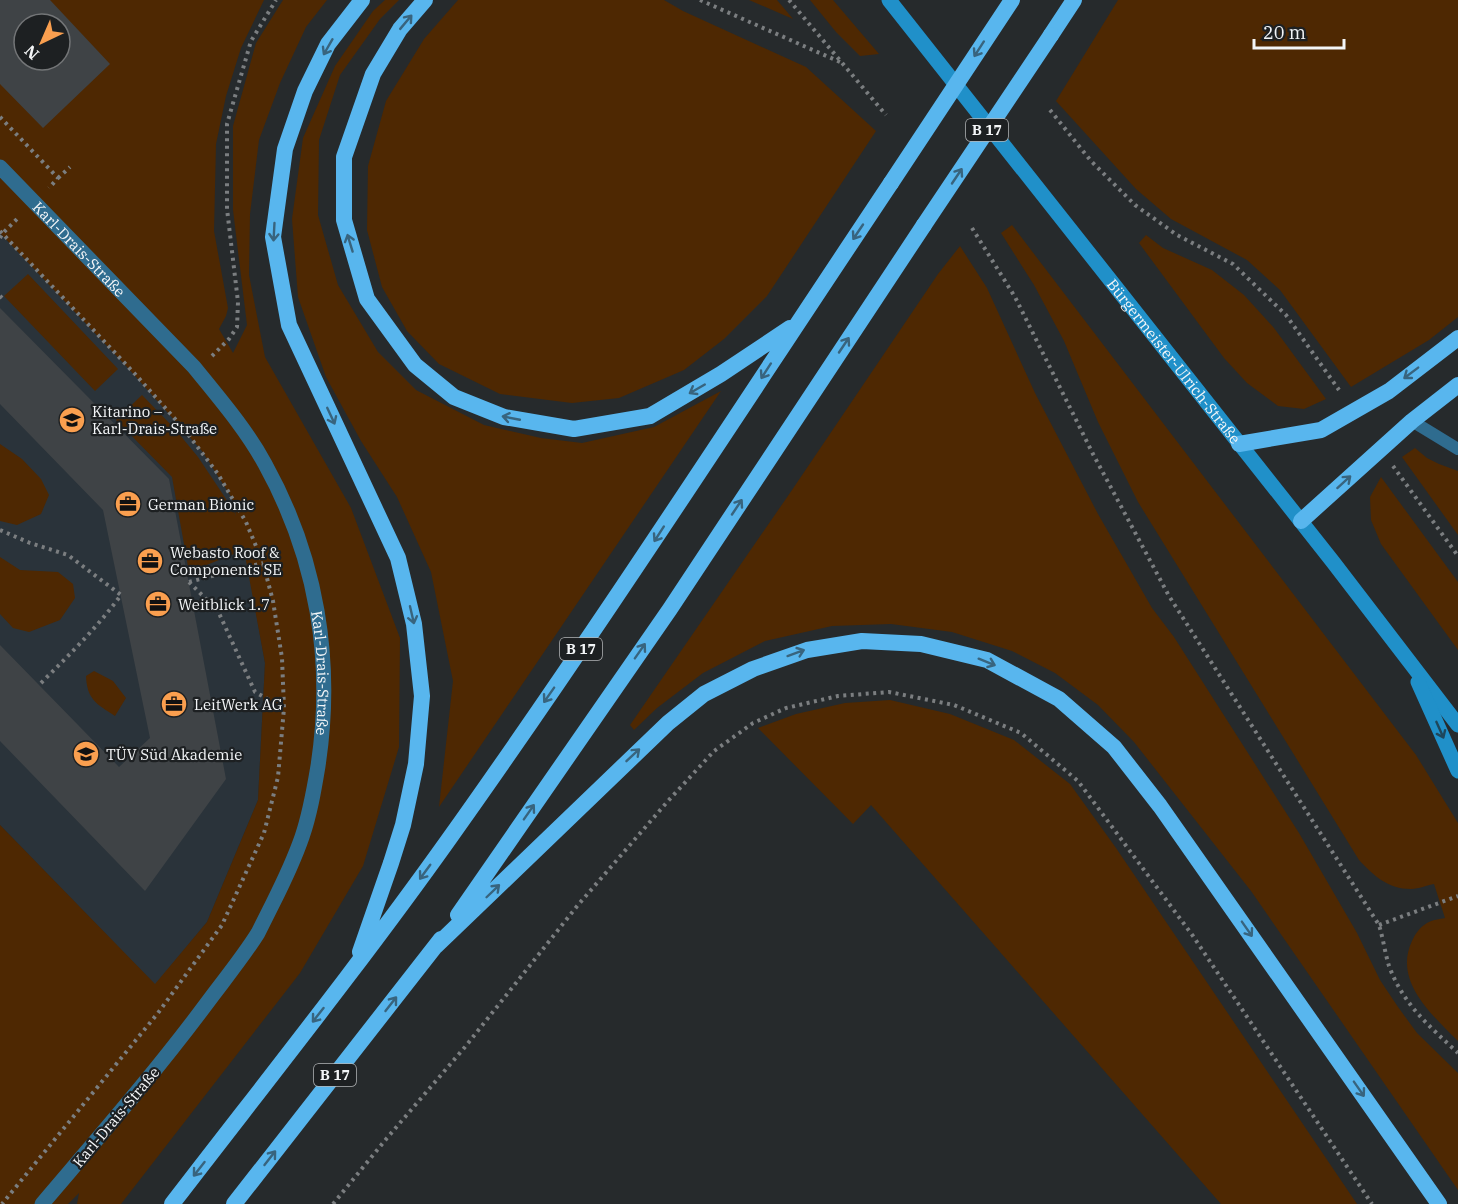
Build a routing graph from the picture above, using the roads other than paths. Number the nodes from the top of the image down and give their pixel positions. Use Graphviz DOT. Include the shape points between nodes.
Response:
graph roads {
  1 [pos="362,0"];
  2 [pos="425,0"];
  3 [pos="889,0"];
  4 [pos="1012,0"];
  5 [pos="1074,0"];
  6 [pos="0,167"];
  7 [pos="798,322"];
  8 [pos="1458,338"];
  9 [pos="1458,385"];
  10 [pos="1412,421"];
  11 [pos="1239,444"];
  12 [pos="1458,449"];
  13 [pos="1301,521"];
  14 [pos="1407,658"];
  15 [pos="1458,725"];
  16 [pos="1458,771"];
  17 [pos="436,946"];
  18 [pos="354,969"];
  19 [pos="42,1204"];
  20 [pos="172,1204"];
  21 [pos="234,1204"];
  22 [pos="1439,1204"];
  1 -- 18 [label="highway, one-way" via="328,44 305,91 285,149 273,237 289,325 398,558 414,624 422,696 416,765 403,825"];
  7 -- 2 [label="highway, one-way" via="650,416 574,429 504,417 454,398 415,365 367,299 344,220 344,157 373,74 400,28"];
  3 -- 11 [label="main road, Bürgermeister-Ulrich-Straße"];
  4 -- 7 [label="highway, B 17, one-way, bridge"];
  17 -- 5 [label="highway, B 17, one-way, bridge" via="670,609"];
  6 -- 19 [label="street, Karl-Drais-Straße" via="194,368 264,462 308,566 323,656 325,702 314,792 303,835 263,923 181,1039"];
  7 -- 18 [label="highway, B 17, one-way" via="628,580"];
  8 -- 11 [label="highway, one-way" via="1389,391 1320,430"];
  9 -- 10 [label="highway"];
  10 -- 12 [label="lane"];
  13 -- 10 [label="highway, one-way"];
  11 -- 13 [label="main road, Bürgermeister-Ulrich-Straße"];
  13 -- 14 [label="main road, Bürgermeister-Ulrich-Straße"];
  14 -- 15 [label="main road, Bürgermeister-Ulrich-Straße"];
  14 -- 16 [label="main road, one-way"];
  21 -- 17 [label="highway, B 17, one-way"];
  17 -- 22 [label="highway, one-way" via="668,723 704,694 753,669 807,650 862,641 921,644 987,660 1059,699 1114,747 1174,825"];
  18 -- 20 [label="highway, B 17, one-way"];
}
